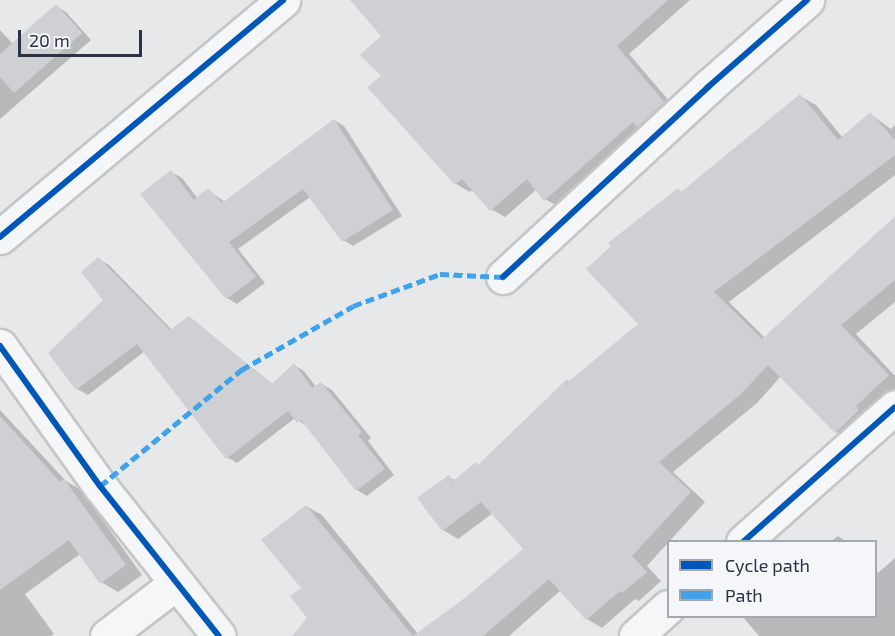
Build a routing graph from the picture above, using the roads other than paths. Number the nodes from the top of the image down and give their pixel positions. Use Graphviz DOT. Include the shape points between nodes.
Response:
graph roads {
  1 [pos="283,0"];
  2 [pos="807,0"];
  3 [pos="0,237"];
  4 [pos="503,277"];
  5 [pos="0,346"];
  6 [pos="895,407"];
  7 [pos="745,540"];
  8 [pos="175,584"];
  9 [pos="667,609"];
  10 [pos="107,636"];
  11 [pos="219,636"];
  12 [pos="636,636"];
  1 -- 3 [label="street"];
  2 -- 4 [label="street"];
  5 -- 8 [label="street"];
  6 -- 7 [label="street"];
  8 -- 10 [label="street"];
  8 -- 11 [label="street"];
  9 -- 12 [label="street"];
}
